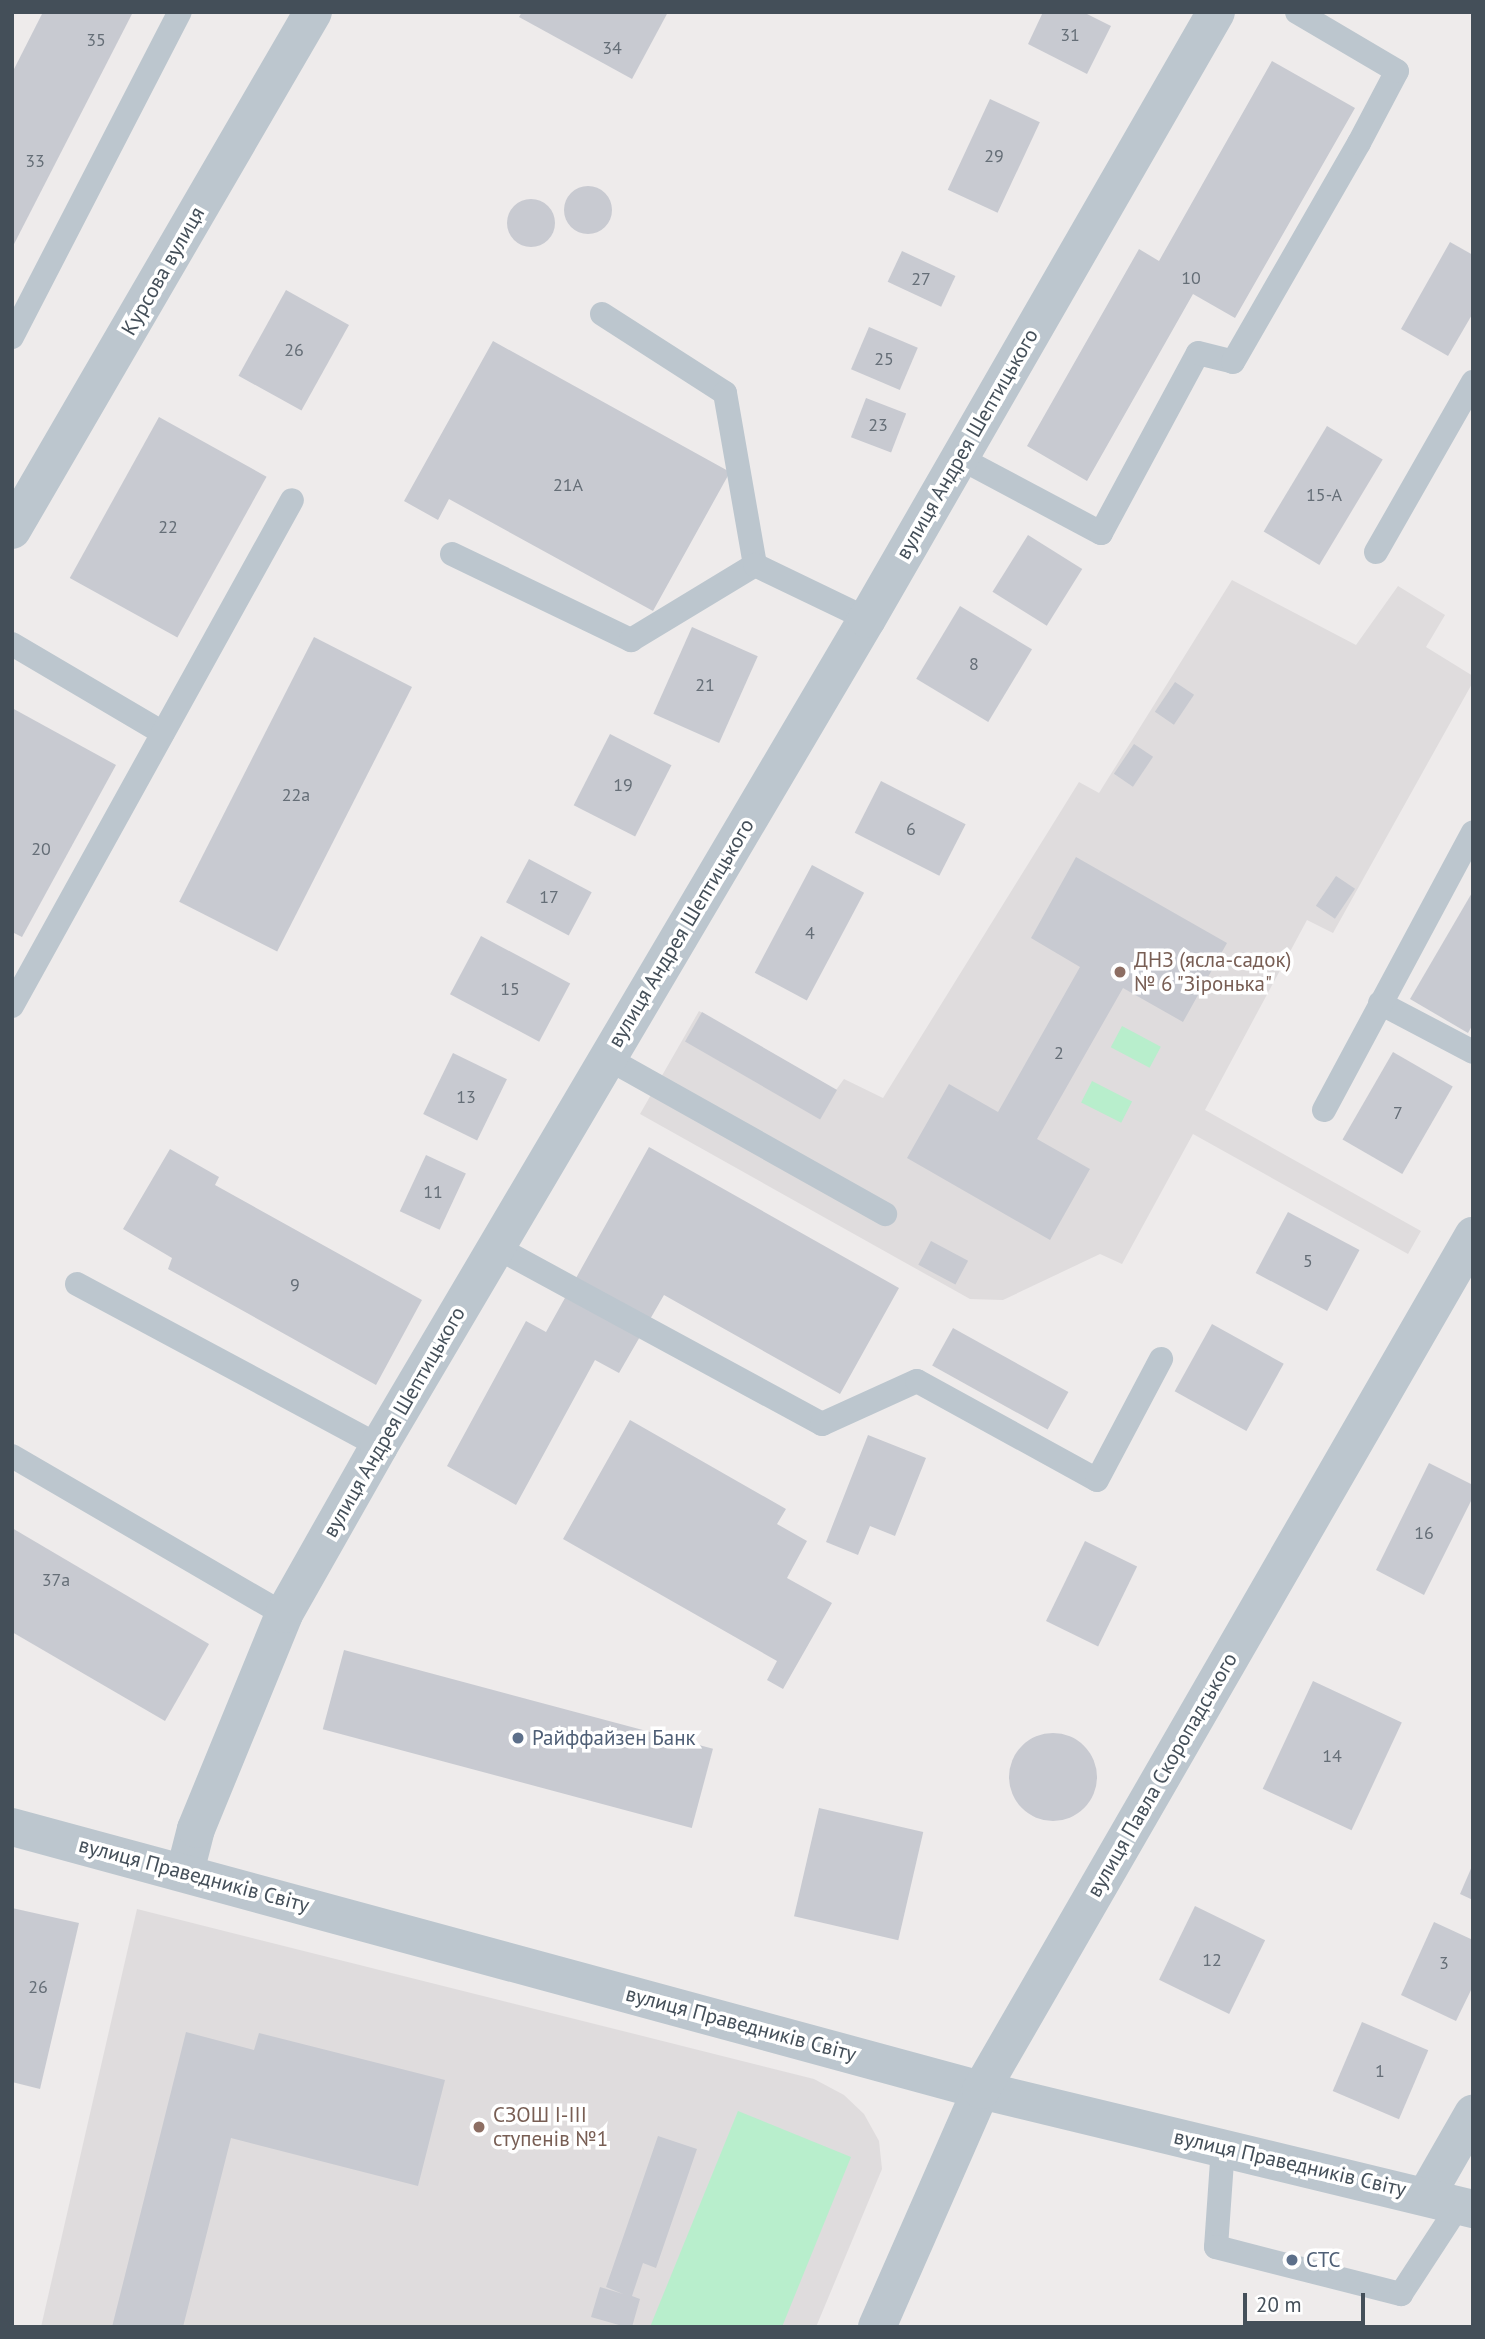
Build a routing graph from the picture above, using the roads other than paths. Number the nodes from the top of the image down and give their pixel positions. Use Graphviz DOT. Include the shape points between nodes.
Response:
graph roads {
  1 [pos="180,12"];
  2 [pos="313,12"];
  3 [pos="1216,12"];
  4 [pos="1297,12"];
  5 [pos="602,314"];
  6 [pos="12,337"];
  7 [pos="1473,382"];
  8 [pos="958,457"];
  9 [pos="292,500"];
  10 [pos="12,530"];
  11 [pos="1376,552"];
  12 [pos="452,554"];
  13 [pos="755,565"];
  14 [pos="867,619"];
  15 [pos="12,644"];
  16 [pos="163,733"];
  17 [pos="1473,832"];
  18 [pos="16,992"];
  19 [pos="1380,1003"];
  20 [pos="1473,1052"];
  21 [pos="607,1058"];
  22 [pos="1324,1110"];
  23 [pos="885,1214"];
  24 [pos="1473,1236"];
  25 [pos="496,1247"];
  26 [pos="77,1284"];
  27 [pos="1160,1359"];
  28 [pos="379,1446"];
  29 [pos="12,1456"];
  30 [pos="284,1614"];
  31 [pos="12,1826"];
  32 [pos="185,1872"];
  33 [pos="981,2090"];
  34 [pos="1473,2114"];
  35 [pos="1223,2147"];
  36 [pos="1453,2203"];
  37 [pos="877,2327"];
  1 -- 6 [label="lane"];
  2 -- 10 [label="street, Курсова вулиця"];
  3 -- 8 [label="street, вулиця Андрея Шептицького"];
  4 -- 8 [label="lane" via="1397,71 1233,362 1198,353 1101,533"];
  5 -- 13 [label="lane" via="725,393"];
  7 -- 11 [label="lane"];
  8 -- 14 [label="street, вулиця Андрея Шептицького"];
  9 -- 16 [label="lane"];
  12 -- 13 [label="lane" via="631,640"];
  13 -- 14 [label="lane"];
  14 -- 21 [label="street, вулиця Андрея Шептицького"];
  15 -- 16 [label="lane"];
  16 -- 18 [label="lane"];
  17 -- 19 [label="lane"];
  19 -- 20 [label="lane"];
  19 -- 22 [label="lane"];
  21 -- 23 [label="lane"];
  21 -- 25 [label="street, вулиця Андрея Шептицького"];
  24 -- 33 [label="street, вулиця Павла Скоропадського"];
  25 -- 27 [label="lane" via="822,1424 917,1381 1097,1480"];
  25 -- 28 [label="street, вулиця Андрея Шептицького"];
  26 -- 28 [label="lane"];
  28 -- 30 [label="street, вулиця Андрея Шептицького"];
  29 -- 30 [label="lane"];
  30 -- 32 [label="street, вулиця Андрея Шептицького" via="196,1829"];
  31 -- 32 [label="street, вулиця Праведників Світу"];
  32 -- 33 [label="street, вулиця Праведників Світу"];
  33 -- 35 [label="street, вулиця Праведників Світу"];
  33 -- 37 [label="street, вулиця Павла Скоропадського"];
  34 -- 36 [label="street"];
  35 -- 36 [label="street, вулиця Праведників Світу"];
  35 -- 36 [label="lane" via="1216,2247 1401,2294"];
}
